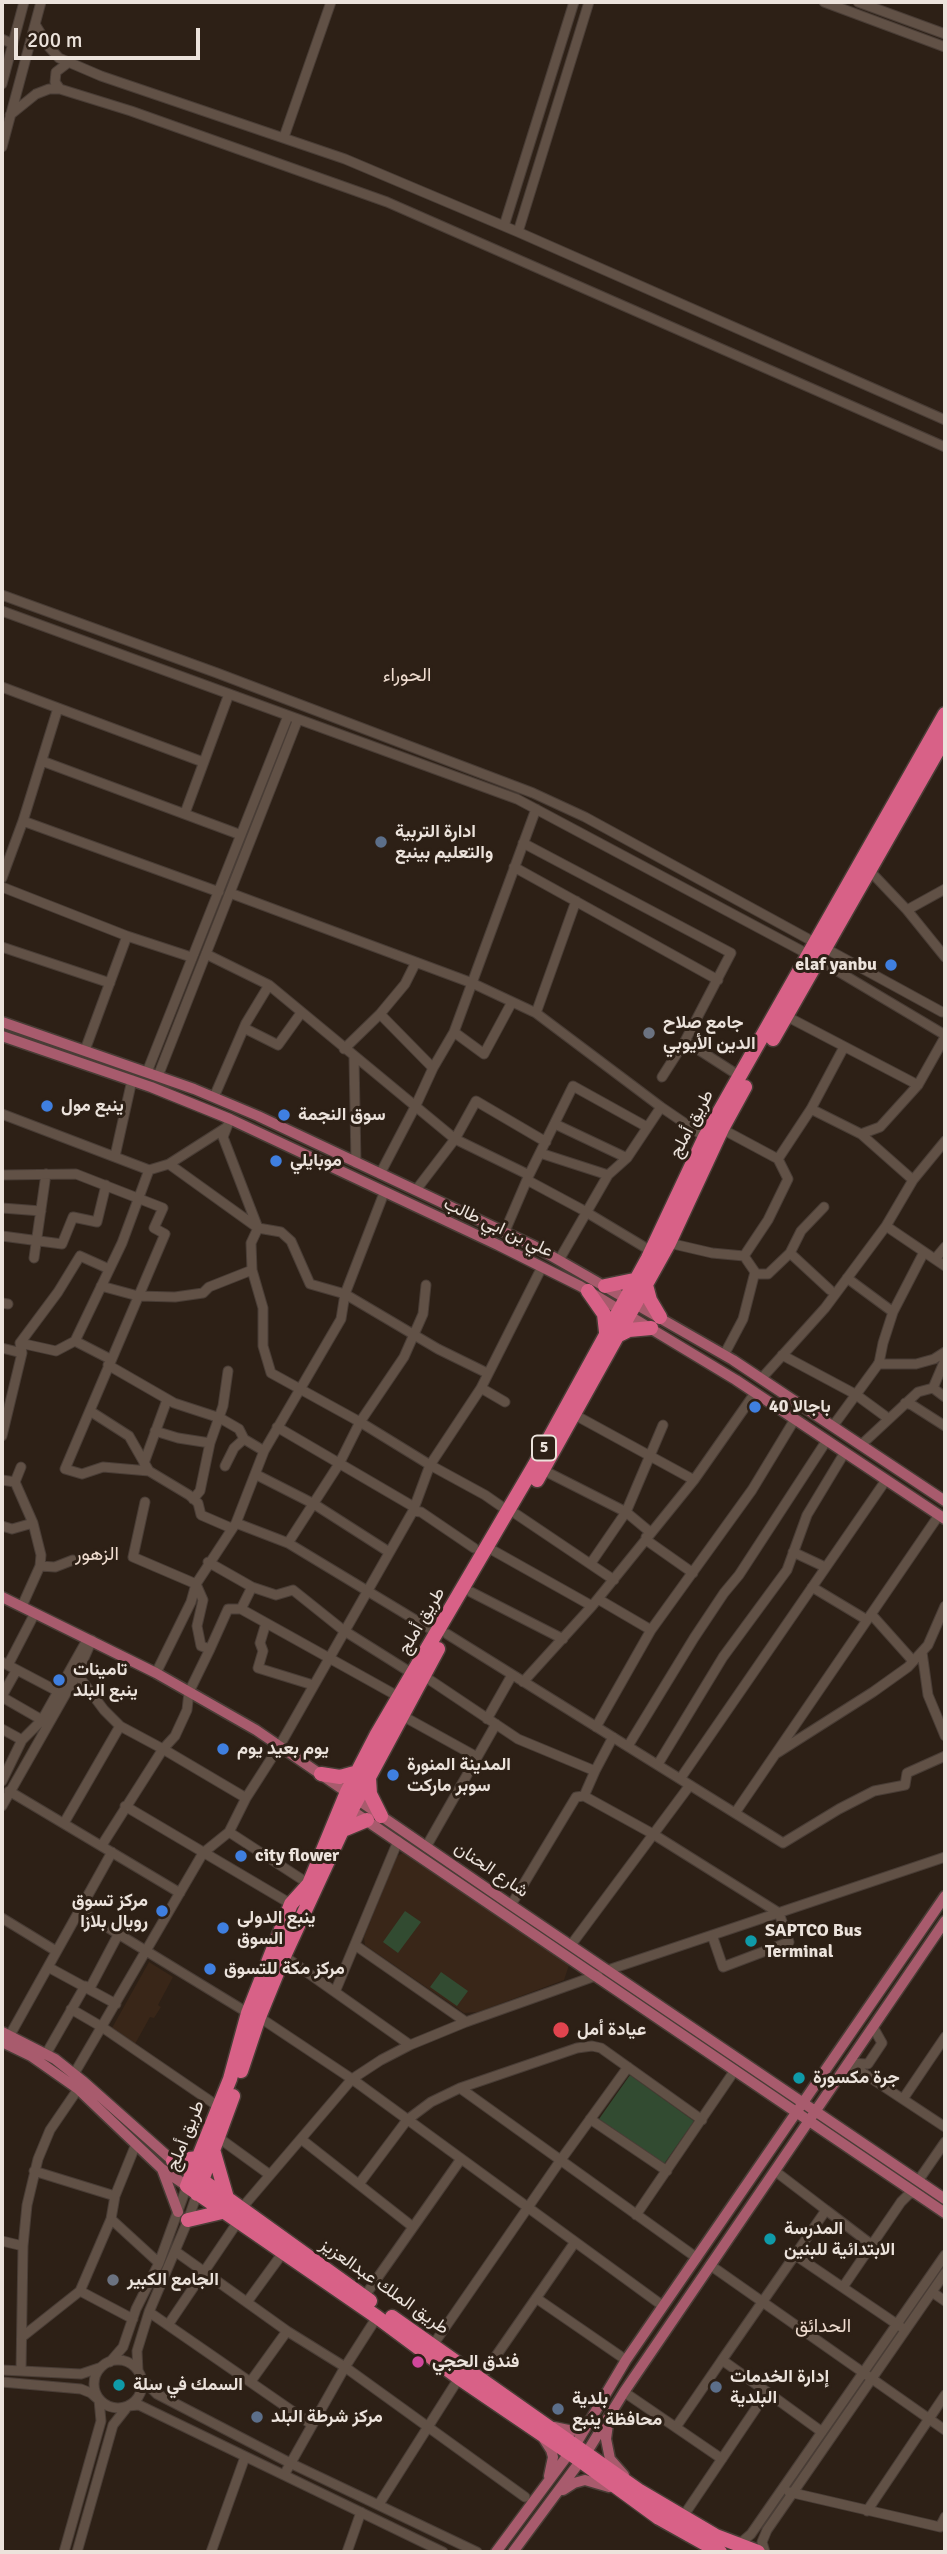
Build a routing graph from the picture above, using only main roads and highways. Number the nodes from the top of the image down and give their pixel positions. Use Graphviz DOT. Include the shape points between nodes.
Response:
graph roads {
  1 [pos="945,714"];
  2 [pos="945,738"];
  3 [pos="818,951"];
  4 [pos="2,1023"];
  5 [pos="2,1036"];
  6 [pos="640,1282"];
  7 [pos="605,1286"];
  8 [pos="588,1291"];
  9 [pos="627,1306"];
  10 [pos="656,1322"];
  11 [pos="611,1334"];
  12 [pos="945,1501"];
  13 [pos="512,1513"];
  14 [pos="942,1517"];
  15 [pos="2,1598"];
  16 [pos="442,1633"];
  17 [pos="418,1675"];
  18 [pos="321,1774"];
  19 [pos="364,1774"];
  20 [pos="349,1801"];
  21 [pos="374,1818"];
  22 [pos="343,1830"];
  23 [pos="945,1896"];
  24 [pos="944,1927"];
  25 [pos="603,1973"];
  26 [pos="254,2015"];
  27 [pos="4,2037"];
  28 [pos="814,2087"];
  29 [pos="827,2095"];
  30 [pos="786,2099"];
  31 [pos="800,2108"];
  32 [pos="812,2116"];
  33 [pos="788,2126"];
  34 [pos="830,2129"];
  35 [pos="797,2138"];
  36 [pos="216,2145"];
  37 [pos="198,2158"];
  38 [pos="168,2165"];
  39 [pos="194,2184"];
  40 [pos="945,2199"];
  41 [pos="225,2205"];
  42 [pos="945,2213"];
  43 [pos="183,2216"];
  44 [pos="239,2216"];
  45 [pos="593,2414"];
  46 [pos="610,2416"];
  47 [pos="537,2424"];
  48 [pos="579,2453"];
  49 [pos="542,2491"];
  50 [pos="635,2494"];
  51 [pos="553,2499"];
  52 [pos="496,2552"];
  53 [pos="513,2552"];
  54 [pos="720,2552"];
  55 [pos="758,2552"];
  1 -- 3 [label="highway, طريق أملج / 5"];
  2 -- 3 [label="highway, طريق أملج / 5"];
  3 -- 6 [label="highway, طريق أملج / 5" via="722,1129 669,1243"];
  3 -- 6 [label="highway, طريق أملج / 5" via="705,1137"];
  4 -- 7 [label="main road, علي بن ابي طالب" via="214,1097 505,1231"];
  5 -- 8 [label="main road, علي بن ابي طالب" via="131,1080"];
  6 -- 7 [label="highway"];
  6 -- 9 [label="highway, طريق أملج / 5"];
  6 -- 10 [label="highway"];
  7 -- 9 [label="main road, علي بن ابي طالب"];
  8 -- 9 [label="main road, علي بن ابي طالب"];
  8 -- 11 [label="highway"];
  9 -- 10 [label="main road, علي بن ابي طالب"];
  9 -- 11 [label="highway, طريق أملج / 5"];
  10 -- 11 [label="highway"];
  10 -- 12 [label="main road, علي بن ابي طالب" via="724,1355"];
  10 -- 14 [label="main road, علي بن ابي طالب"];
  11 -- 13 [label="highway, طريق أملج / 5"];
  11 -- 13 [label="highway, طريق أملج / 5" via="575,1415"];
  13 -- 16 [label="highway, طريق أملج / 5"];
  13 -- 16 [label="highway, طريق أملج / 5" via="471,1592"];
  15 -- 18 [label="main road, شارع الحنان" via="156,1673"];
  16 -- 17 [label="highway, طريق أملج / 5"];
  17 -- 19 [label="highway, طريق أملج / 5"];
  17 -- 19 [label="highway, طريق أملج / 5" via="401,1715"];
  18 -- 19 [label="highway"];
  18 -- 20 [label="main road, شارع الحنان"];
  19 -- 20 [label="highway, طريق أملج / 5"];
  19 -- 21 [label="highway"];
  20 -- 21 [label="main road, شارع الحنان"];
  20 -- 22 [label="highway, طريق أملج / 5"];
  20 -- 26 [label="highway, طريق أملج / 5" via="309,1884 290,1905"];
  21 -- 22 [label="highway"];
  21 -- 25 [label="main road, شارع الحنان" via="398,1841"];
  21 -- 25 [label="main road, شارع الحنان" via="426,1847 571,1945"];
  22 -- 26 [label="highway, طريق أملج / 5"];
  23 -- 28 [label="main road"];
  24 -- 29 [label="main road"];
  25 -- 30 [label="main road, شارع الحنان"];
  25 -- 30 [label="main road, شارع الحنان" via="735,2070"];
  26 -- 36 [label="highway, طريق أملج / 5"];
  26 -- 37 [label="highway, طريق أملج / 5"];
  27 -- 38 [label="main road, طريق الملك عبدالعزيز" via="78,2089 136,2144"];
  27 -- 38 [label="main road, طريق الملك عبدالعزيز" via="46,2054 74,2074"];
  28 -- 30 [label="main road"];
  28 -- 31 [label="main road"];
  29 -- 32 [label="main road"];
  29 -- 34 [label="main road"];
  30 -- 31 [label="main road, شارع الحنان"];
  30 -- 33 [label="main road"];
  31 -- 32 [label="main road, شارع الحنان"];
  31 -- 33 [label="main road"];
  32 -- 34 [label="main road, شارع الحنان"];
  32 -- 35 [label="main road"];
  33 -- 45 [label="main road"];
  34 -- 35 [label="main road"];
  34 -- 40 [label="main road, شارع الحنان"];
  34 -- 42 [label="main road, شارع الحنان"];
  35 -- 46 [label="main road"];
  36 -- 39 [label="highway, طريق أملج / 5"];
  36 -- 41 [label="highway"];
  37 -- 38 [label="highway"];
  37 -- 39 [label="highway, طريق أملج / 5"];
  38 -- 39 [label="main road, طريق الملك عبدالعزيز"];
  38 -- 43 [label="main road"];
  39 -- 41 [label="highway, طريق الملك عبدالعزيز"];
  41 -- 43 [label="highway"];
  41 -- 44 [label="highway, طريق الملك عبدالعزيز"];
  44 -- 47 [label="highway, طريق الملك عبدالعزيز" via="364,2297"];
  44 -- 47 [label="highway, طريق الملك عبدالعزيز" via="282,2254 459,2378"];
  45 -- 47 [label="main road" via="573,2431"];
  45 -- 48 [label="main road"];
  46 -- 48 [label="main road"];
  46 -- 50 [label="main road" via="606,2439 610,2459"];
  47 -- 48 [label="highway, طريق الملك عبدالعزيز"];
  47 -- 49 [label="main road" via="552,2457 552,2470"];
  48 -- 49 [label="main road"];
  48 -- 50 [label="highway, طريق الملك عبدالعزيز"];
  48 -- 51 [label="main road"];
  49 -- 52 [label="main road"];
  50 -- 51 [label="main road" via="585,2480"];
  50 -- 54 [label="highway, طريق الملك عبدالعزيز" via="689,2537"];
  50 -- 55 [label="highway, طريق الملك عبدالعزيز"];
  51 -- 53 [label="main road"];
}
